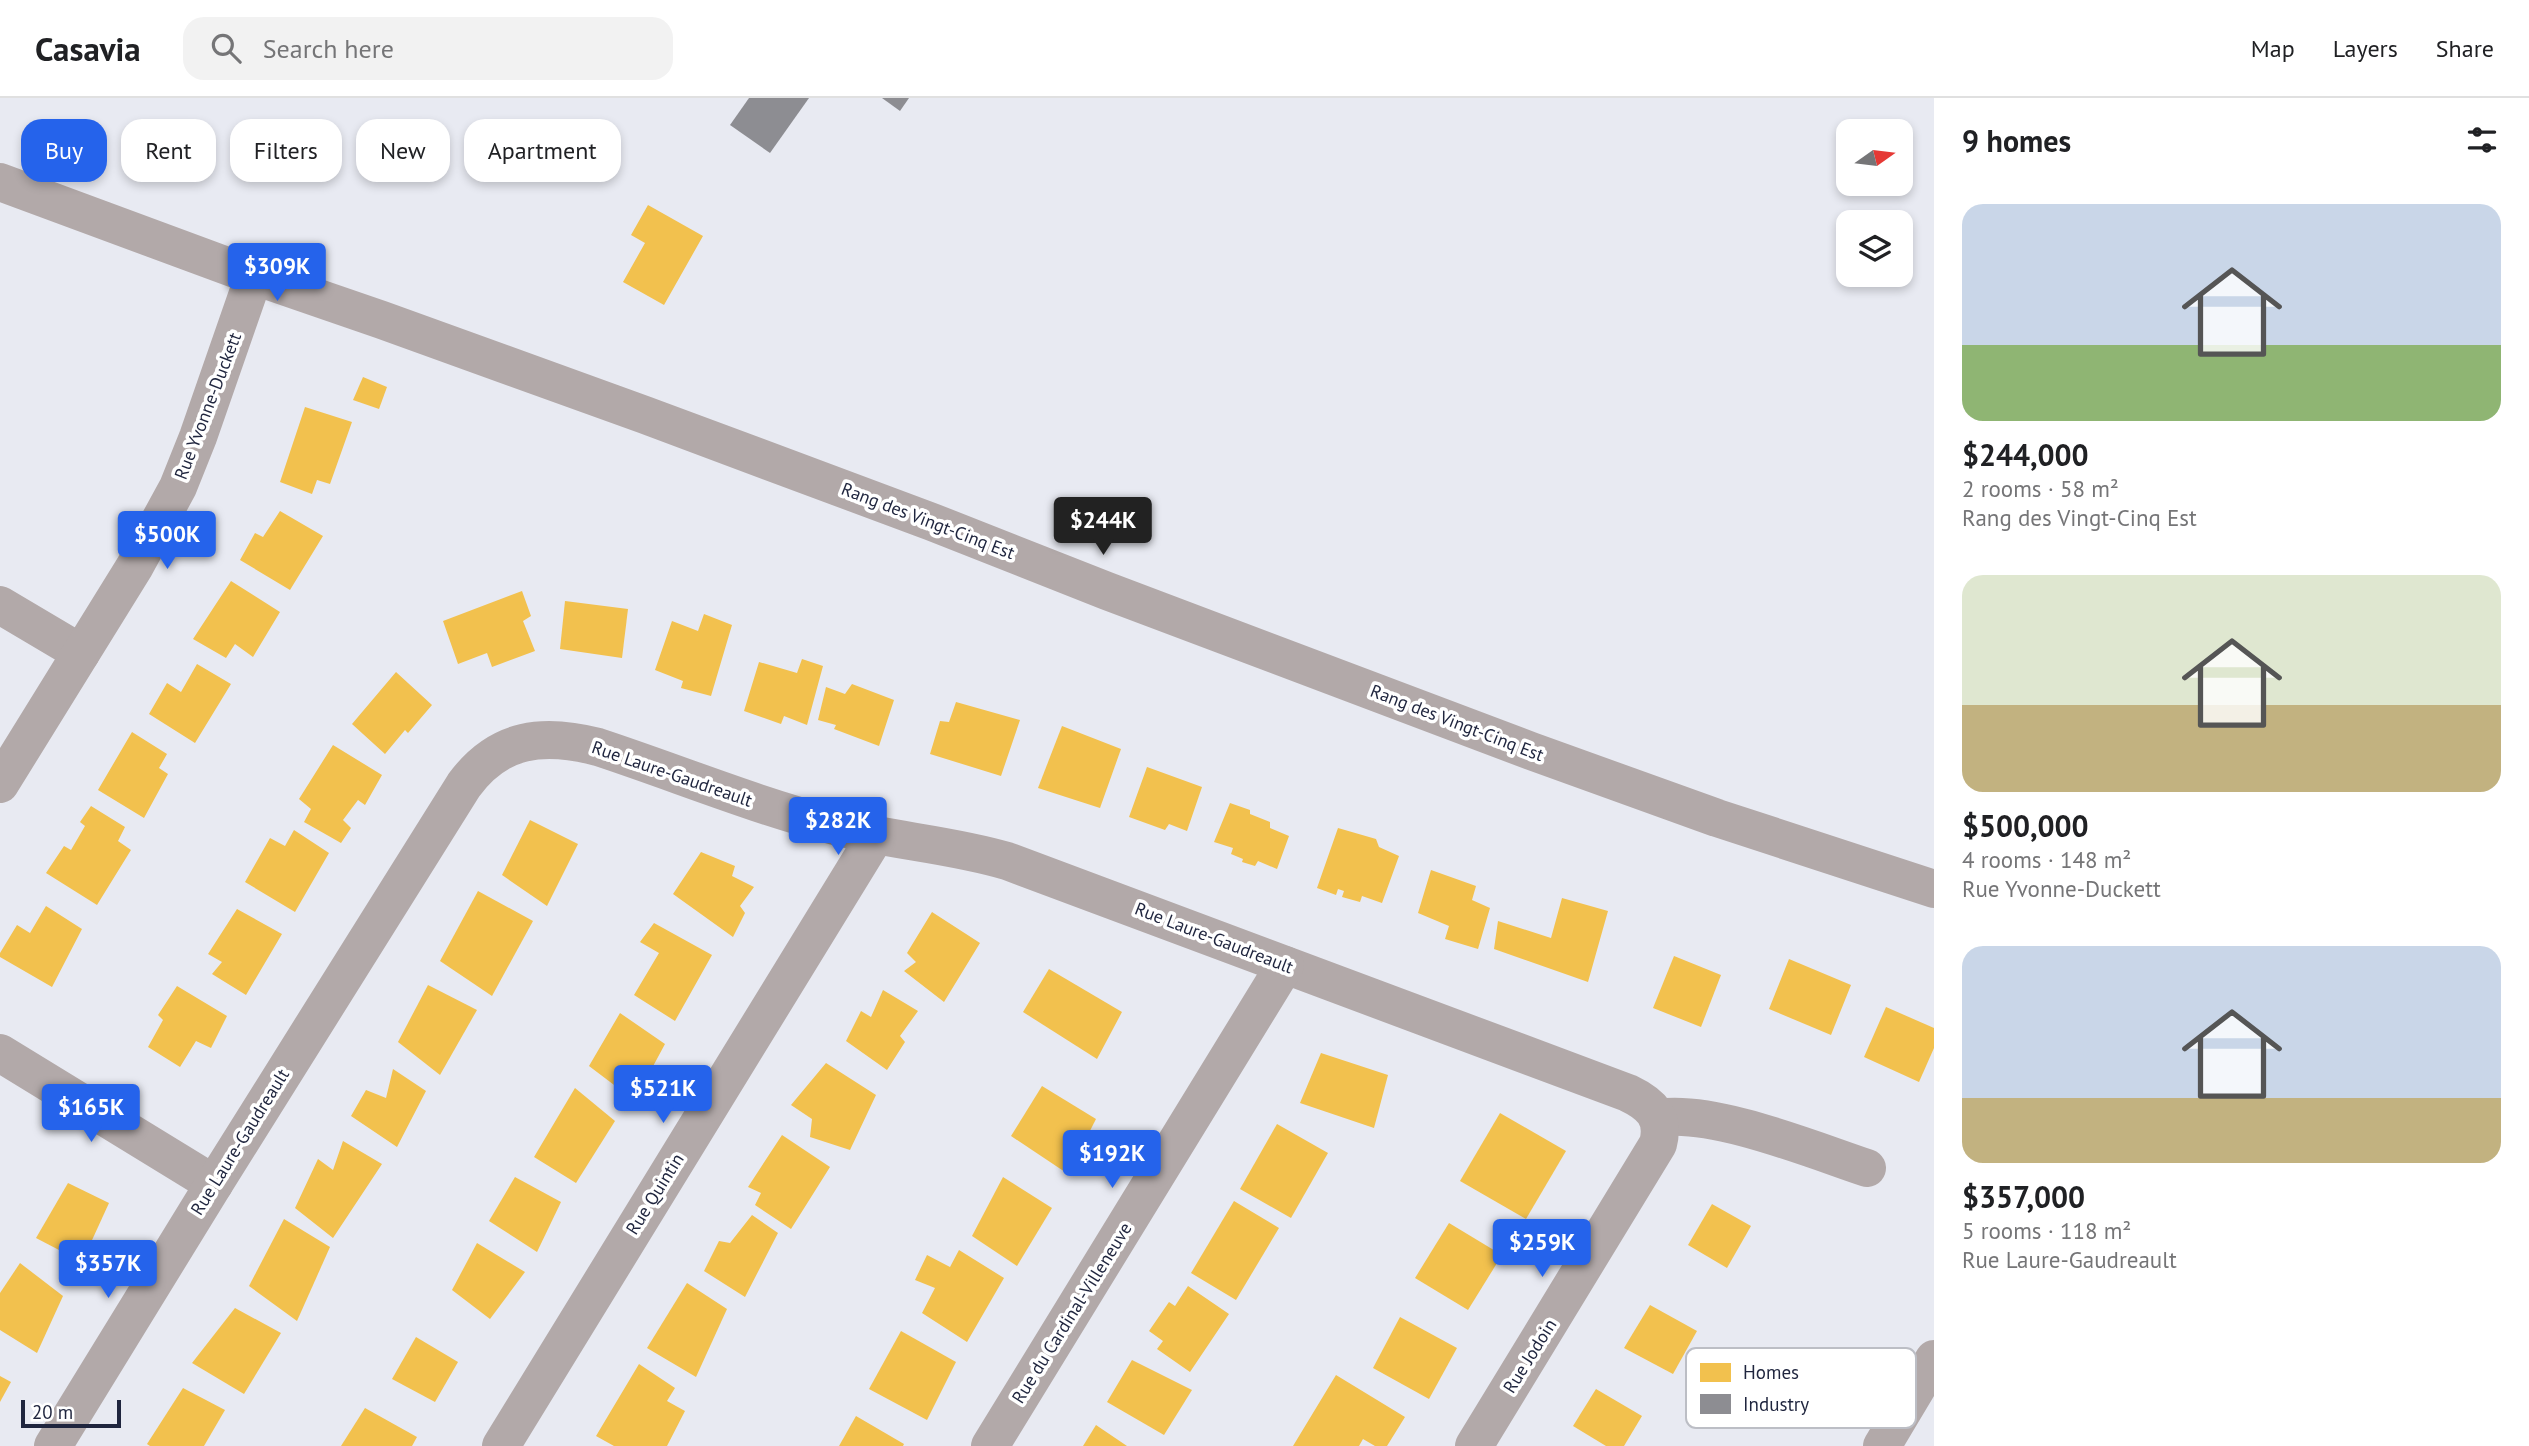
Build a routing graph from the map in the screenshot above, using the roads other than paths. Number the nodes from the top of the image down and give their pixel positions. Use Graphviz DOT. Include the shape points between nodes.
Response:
graph roads {
  1 [pos="0,182"];
  2 [pos="254,276"];
  3 [pos="0,605"];
  4 [pos="81,653"];
  5 [pos="0,784"];
  6 [pos="876,835"];
  7 [pos="1934,889"];
  8 [pos="1285,965"];
  9 [pos="0,1053"];
  10 [pos="1658,1118"];
  11 [pos="1867,1168"];
  12 [pos="214,1184"];
  13 [pos="1934,1359"];
  14 [pos="1916,1389"];
  15 [pos="1893,1428"];
  16 [pos="53,1446"];
  17 [pos="500,1446"];
  18 [pos="990,1446"];
  19 [pos="1474,1446"];
  20 [pos="1882,1446"];
  1 -- 2 [label="street, Rang des Vingt-Cinq Est"];
  2 -- 4 [label="street, Rue Yvonne-Duckett" via="178,486 141,557"];
  2 -- 7 [label="street, Rang des Vingt-Cinq Est" via="880,502 1531,751"];
  3 -- 4 [label="street"];
  4 -- 5 [label="street, Rue Yvonne-Duckett"];
  6 -- 8 [label="street, Rue Laure-Gaudreault" via="971,850 1007,861"];
  6 -- 12 [label="street, Rue Laure-Gaudreault" via="756,803 572,741 532,740 499,752 472,774 456,797"];
  6 -- 17 [label="street, Rue Quintin"];
  8 -- 10 [label="street, Rue Laure-Gaudreault" via="1628,1093 1648,1103"];
  8 -- 18 [label="street, Rue du Cardinal-Villeneuve"];
  9 -- 12 [label="street"];
  10 -- 11 [label="street" via="1712,1121"];
  10 -- 19 [label="street, Rue Jodoin" via="1661,1135 1654,1153"];
  12 -- 16 [label="street, Rue Laure-Gaudreault"];
  13 -- 14 [label="street"];
  15 -- 20 [label="street"];
}
